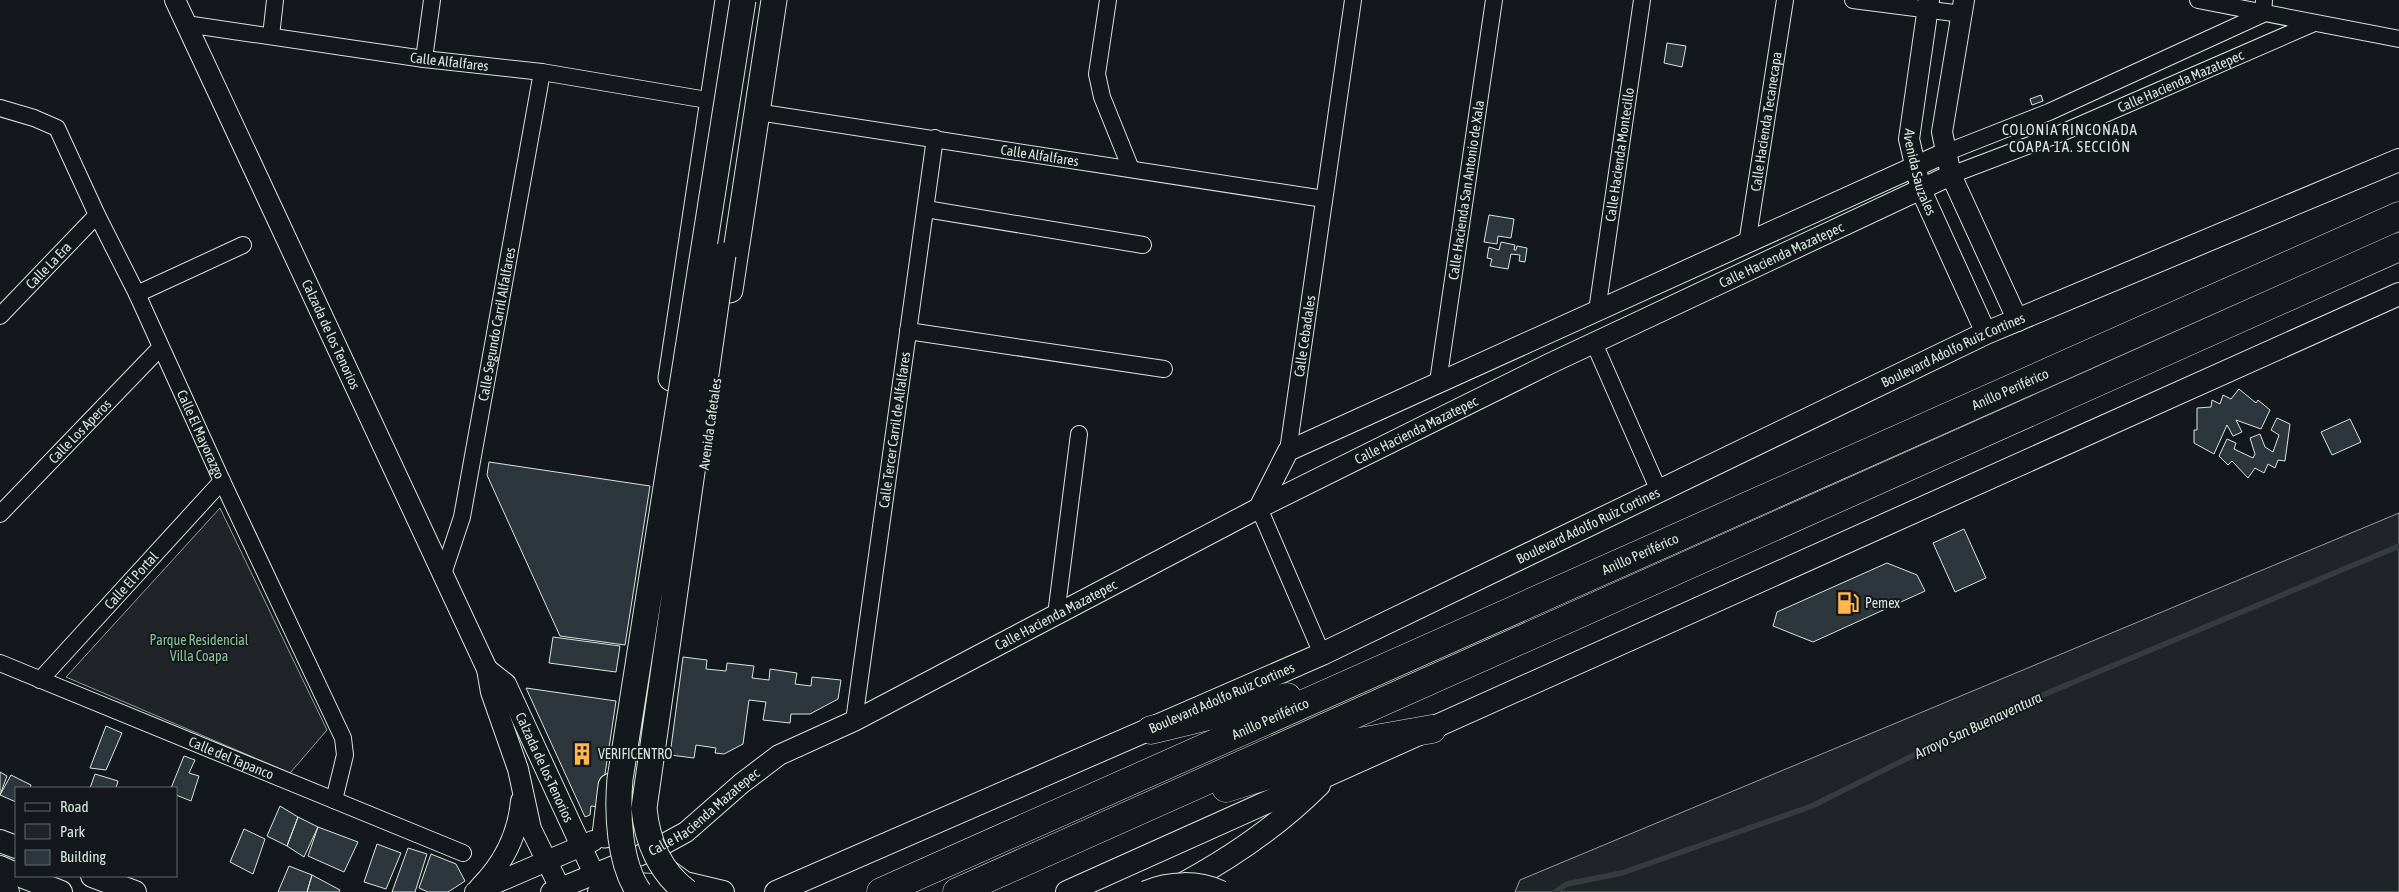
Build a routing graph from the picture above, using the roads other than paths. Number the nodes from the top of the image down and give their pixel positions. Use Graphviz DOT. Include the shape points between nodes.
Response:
graph roads {
  1 [pos="175,0"];
  2 [pos="275,0"];
  3 [pos="432,0"];
  4 [pos="1108,0"];
  5 [pos="1353,0"];
  6 [pos="1494,0"];
  7 [pos="1642,0"];
  8 [pos="1785,0"];
  9 [pos="1853,0"];
  10 [pos="2198,0"];
  11 [pos="733,2"];
  12 [pos="1928,5"];
  13 [pos="1963,7"];
  14 [pos="2264,7"];
  15 [pos="773,10"];
  16 [pos="186,24"];
  17 [pos="2312,24"];
  18 [pos="270,36"];
  19 [pos="2399,39"];
  20 [pos="424,59"];
  21 [pos="542,72"];
  22 [pos="1915,96"];
  23 [pos="712,101"];
  24 [pos="1948,101"];
  25 [pos="1,110"];
  26 [pos="757,112"];
  27 [pos="2049,112"];
  28 [pos="2060,134"];
  29 [pos="935,138"];
  30 [pos="751,147"];
  31 [pos="1945,153"];
  32 [pos="2399,160"];
  33 [pos="1915,168"];
  34 [pos="1131,169"];
  35 [pos="1951,176"];
  36 [pos="1921,190"];
  37 [pos="1324,199"];
  38 [pos="1827,208"];
  39 [pos="926,209"];
  40 [pos="97,216"];
  41 [pos="2395,217"];
  42 [pos="1836,229"];
  43 [pos="1747,244"];
  44 [pos="243,245"];
  45 [pos="1143,245"];
  46 [pos="2399,248"];
  47 [pos="137,294"];
  48 [pos="2399,294"];
  49 [pos="1597,311"];
  50 [pos="0,316"];
  51 [pos="2018,321"];
  52 [pos="908,331"];
  53 [pos="1986,333"];
  54 [pos="1536,338"];
  55 [pos="1594,343"];
  56 [pos="160,348"];
  57 [pos="1549,364"];
  58 [pos="1164,369"];
  59 [pos="1438,382"];
  60 [pos="1079,434"];
  61 [pos="1288,451"];
  62 [pos="222,481"];
  63 [pos="1659,491"];
  64 [pos="1259,508"];
  65 [pos="0,514"];
  66 [pos="443,574"];
  67 [pos="1056,615"];
  68 [pos="1322,654"];
  69 [pos="0,664"];
  70 [pos="487,669"];
  71 [pos="40,680"];
  72 [pos="1352,681"];
  73 [pos="854,721"];
  74 [pos="1432,729"];
  75 [pos="1151,730"];
  76 [pos="616,749"];
  77 [pos="660,764"];
  78 [pos="1327,776"];
  79 [pos="522,794"];
  80 [pos="334,800"];
  81 [pos="1151,806"];
  82 [pos="654,814"];
  83 [pos="605,835"];
  84 [pos="0,841"];
  85 [pos="581,846"];
  86 [pos="15,847"];
  87 [pos="655,849"];
  88 [pos="463,853"];
  89 [pos="547,861"];
  90 [pos="0,867"];
  91 [pos="15,874"];
  92 [pos="24,877"];
  93 [pos="95,877"];
  94 [pos="596,883"];
  95 [pos="0,889"];
  96 [pos="556,890"];
  97 [pos="8,892"];
  98 [pos="61,892"];
  99 [pos="134,892"];
  100 [pos="475,892"];
  101 [pos="639,892"];
  102 [pos="681,892"];
  103 [pos="688,892"];
  104 [pos="723,892"];
  105 [pos="776,892"];
  106 [pos="881,892"];
  107 [pos="957,892"];
  108 [pos="1067,892"];
  109 [pos="1146,892"];
  110 [pos="1167,892"];
  111 [pos="1221,892"];
  1 -- 16 [label="street, Calzada de los Tenorios"];
  2 -- 18 [label="street"];
  3 -- 20 [label="street"];
  4 -- 34 [label="street" via="1097,74 1102,97"];
  5 -- 37 [label="street, Calle Cebadales"];
  6 -- 59 [label="street, Calle Hacienda San Antonio de Xala"];
  7 -- 49 [label="street, Calle Hacienda Montecillo"];
  8 -- 43 [label="street, Calle Hacienda Tecanecapa"];
  9 -- 12 [label="street"];
  10 -- 14 [label="street"];
  11 -- 15 [label="main road" via="736,29 749,36 767,31"];
  11 -- 23 [label="main road"];
  11 -- 101 [label="main road, bridge" via="620,779 621,837"];
  12 -- 13 [label="street"];
  12 -- 22 [label="street, Avenida Sauzales"];
  13 -- 24 [label="street, Avenida Sauzales"];
  14 -- 17 [label="street"];
  14 -- 27 [label="street, Calle Hacienda Mazatepec"];
  15 -- 26 [label="main road, Avenida Cafetales"];
  16 -- 18 [label="street, Calle Alfalfares"];
  16 -- 66 [label="street, Calzada de los Tenorios"];
  17 -- 19 [label="street"];
  17 -- 28 [label="street, Calle Hacienda Mazatepec"];
  18 -- 20 [label="street, Calle Alfalfares"];
  20 -- 21 [label="street, Calle Alfalfares"];
  21 -- 23 [label="street, Calle Alfalfares"];
  21 -- 66 [label="street, Calle Segundo Carril Alfalfares" via="462,517"];
  22 -- 24 [label="street"];
  22 -- 33 [label="street, Avenida Sauzales" via="1909,139"];
  23 -- 76 [label="main road"];
  24 -- 31 [label="street, Avenida Sauzales" via="1942,132"];
  25 -- 40 [label="street, Calle El Mayorazgo" via="57,128"];
  26 -- 29 [label="street, Calle Alfalfares"];
  26 -- 30 [label="main road, Avenida Cafetales"];
  27 -- 28 [label="street"];
  27 -- 31 [label="street, Calle Hacienda Mazatepec"];
  28 -- 35 [label="street, Calle Hacienda Mazatepec"];
  29 -- 34 [label="street, Calle Alfalfares"];
  29 -- 39 [label="street, Calle Tercer Carril de Alfalfares"];
  30 -- 77 [label="main road, Avenida Cafetales"];
  30 -- 103 [label="main road, bridge" via="723,255 644,808 655,852 672,877"];
  31 -- 33 [label="street, Calle Hacienda Mazatepec"];
  31 -- 35 [label="street, Avenida Sauzales"];
  32 -- 51 [label="main road, Boulevard Adolfo Ruiz Cortines"];
  33 -- 36 [label="street, Avenida Sauzales"];
  33 -- 38 [label="street, Calle Hacienda Mazatepec"];
  34 -- 37 [label="street, Calle Alfalfares"];
  35 -- 36 [label="street, Calle Hacienda Mazatepec"];
  35 -- 51 [label="street, Avenida Sauzales"];
  36 -- 42 [label="street, Calle Hacienda Mazatepec"];
  36 -- 53 [label="street, Avenida Sauzales"];
  37 -- 61 [label="street, Calle Cebadales"];
  38 -- 42 [label="street"];
  38 -- 43 [label="street, Calle Hacienda Mazatepec"];
  39 -- 45 [label="street"];
  39 -- 52 [label="street, Calle Tercer Carril de Alfalfares"];
  40 -- 47 [label="street, Calle El Mayorazgo"];
  40 -- 50 [label="street, Calle La Era"];
  41 -- 72 [label="highway, Anillo Periférico"];
  42 -- 55 [label="street, Calle Hacienda Mazatepec"];
  43 -- 49 [label="street, Calle Hacienda Mazatepec"];
  44 -- 47 [label="street"];
  46 -- 81 [label="highway"];
  47 -- 56 [label="street, Calle El Mayorazgo"];
  48 -- 74 [label="main road"];
  49 -- 54 [label="street, Calle Hacienda Mazatepec"];
  51 -- 53 [label="main road, Boulevard Adolfo Ruiz Cortines"];
  52 -- 58 [label="street"];
  52 -- 73 [label="street, Calle Tercer Carril de Alfalfares"];
  53 -- 63 [label="main road, Boulevard Adolfo Ruiz Cortines"];
  54 -- 57 [label="street"];
  54 -- 59 [label="street, Calle Hacienda Mazatepec"];
  55 -- 57 [label="street, Calle Hacienda Mazatepec"];
  55 -- 63 [label="street"];
  56 -- 62 [label="street, Calle El Mayorazgo"];
  56 -- 65 [label="street, Calle Los Aperos"];
  57 -- 64 [label="street, Calle Hacienda Mazatepec"];
  59 -- 61 [label="street, Calle Hacienda Mazatepec"];
  60 -- 67 [label="street"];
  61 -- 64 [label="street, Calle Cebadales"];
  62 -- 71 [label="street, Calle El Portal"];
  62 -- 80 [label="street, Calle El Mayorazgo" via="343,738 345,755"];
  63 -- 68 [label="main road, Boulevard Adolfo Ruiz Cortines"];
  64 -- 67 [label="street, Calle Hacienda Mazatepec"];
  64 -- 68 [label="street"];
  66 -- 70 [label="street, Calzada de los Tenorios"];
  67 -- 73 [label="street, Calle Hacienda Mazatepec"];
  68 -- 75 [label="main road, Boulevard Adolfo Ruiz Cortines"];
  69 -- 71 [label="street, Calle del Tapanco"];
  70 -- 79 [label="street, Calzada de los Tenorios" via="490,692 517,762"];
  70 -- 85 [label="street, Calzada de los Tenorios" via="506,684"];
  71 -- 80 [label="street, Calle del Tapanco"];
  72 -- 75 [label="highway"];
  72 -- 106 [label="highway, Anillo Periférico"];
  73 -- 87 [label="street, Calle Hacienda Mazatepec" via="779,755 686,832"];
  74 -- 78 [label="main road"];
  74 -- 81 [label="highway" via="1359,742 1245,783"];
  75 -- 105 [label="main road, Boulevard Adolfo Ruiz Cortines"];
  76 -- 77 [label="main road" via="628,769 651,773"];
  76 -- 83 [label="main road"];
  77 -- 82 [label="main road, Avenida Cafetales"];
  78 -- 108 [label="main road"];
  78 -- 110 [label="main road" via="1264,834 1216,866"];
  79 -- 89 [label="street, Calzada de los Tenorios" via="531,830"];
  79 -- 100 [label="street" via="520,812 508,848 488,879"];
  80 -- 88 [label="street, Calle del Tapanco"];
  81 -- 107 [label="highway"];
  82 -- 83 [label="street, Calle Hacienda Mazatepec"];
  82 -- 87 [label="main road, Avenida Cafetales"];
  83 -- 85 [label="street, Calle Hacienda Mazatepec"];
  83 -- 87 [label="street" via="627,846"];
  84 -- 86 [label="main road"];
  85 -- 89 [label="street, Calle Hacienda Mazatepec"];
  85 -- 94 [label="street, Calzada de los Tenorios"];
  87 -- 94 [label="street, Calle Hacienda Mazatepec"];
  87 -- 104 [label="main road" via="678,880"];
  89 -- 96 [label="street, Calzada de los Tenorios"];
  89 -- 100 [label="street, Calle Hacienda Mazatepec"];
  90 -- 91 [label="main road"];
  92 -- 98 [label="main road"];
  93 -- 99 [label="main road"];
  94 -- 96 [label="street, Calle Hacienda Mazatepec"];
  94 -- 102 [label="main road" via="641,884 669,887"];
  95 -- 97 [label="main road"];
  109 -- 111 [label="main road, bridge" via="1177,884 1203,886"];
}
